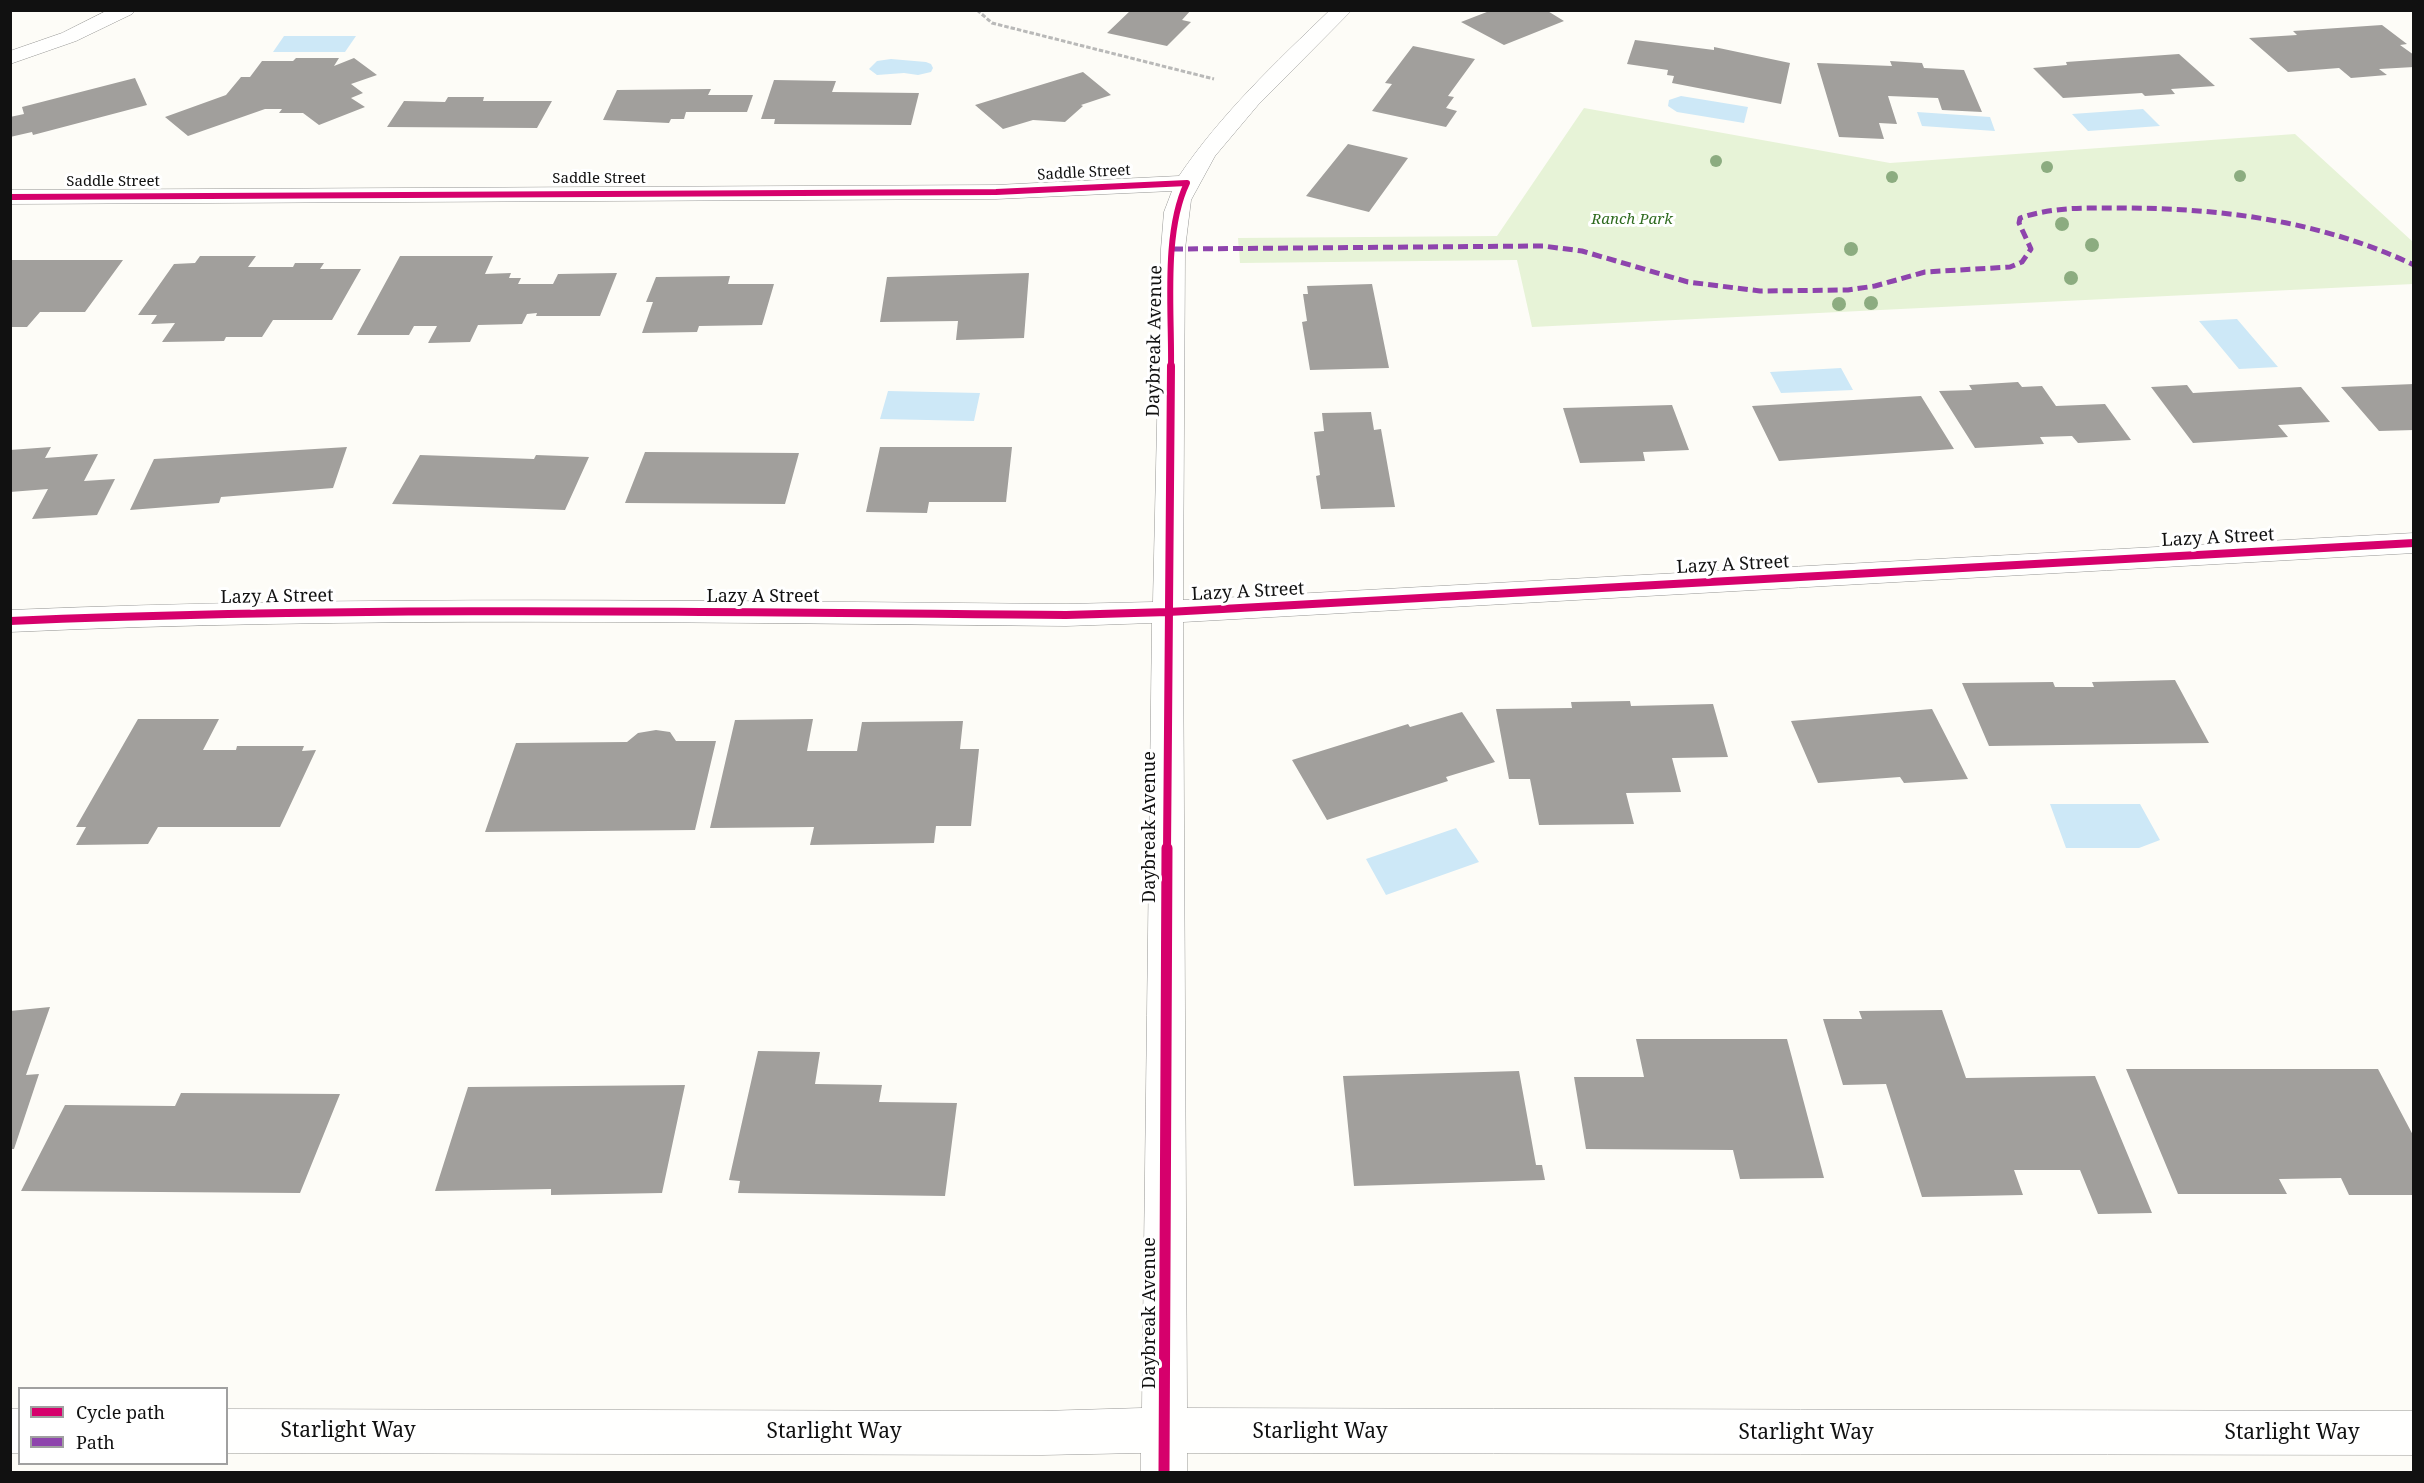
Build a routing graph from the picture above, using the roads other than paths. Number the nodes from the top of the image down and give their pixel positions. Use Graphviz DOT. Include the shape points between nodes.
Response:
graph roads {
  1 [pos="125,10"];
  2 [pos="1342,10"];
  3 [pos="10,58"];
  4 [pos="1187,183"];
  5 [pos="10,197"];
  6 [pos="2414,543"];
  7 [pos="1168,612"];
  8 [pos="10,621"];
  9 [pos="228,1431"];
  10 [pos="2414,1434"];
  11 [pos="1165,1451"];
  1 -- 3 [label="street" via="69,37"];
  2 -- 4 [label="street, Daybreak Avenue" via="1207,151"];
  4 -- 5 [label="street, Saddle Street" via="984,192"];
  4 -- 7 [label="street, Daybreak Avenue" via="1179,200 1173,249"];
  6 -- 7 [label="street, Lazy A Street"];
  7 -- 8 [label="street, Lazy A Street" via="1066,615 449,611"];
  7 -- 11 [label="street, Daybreak Avenue"];
  9 -- 11 [label="street, Starlight Way" via="1041,1432"];
  10 -- 11 [label="street, Starlight Way"];
}
